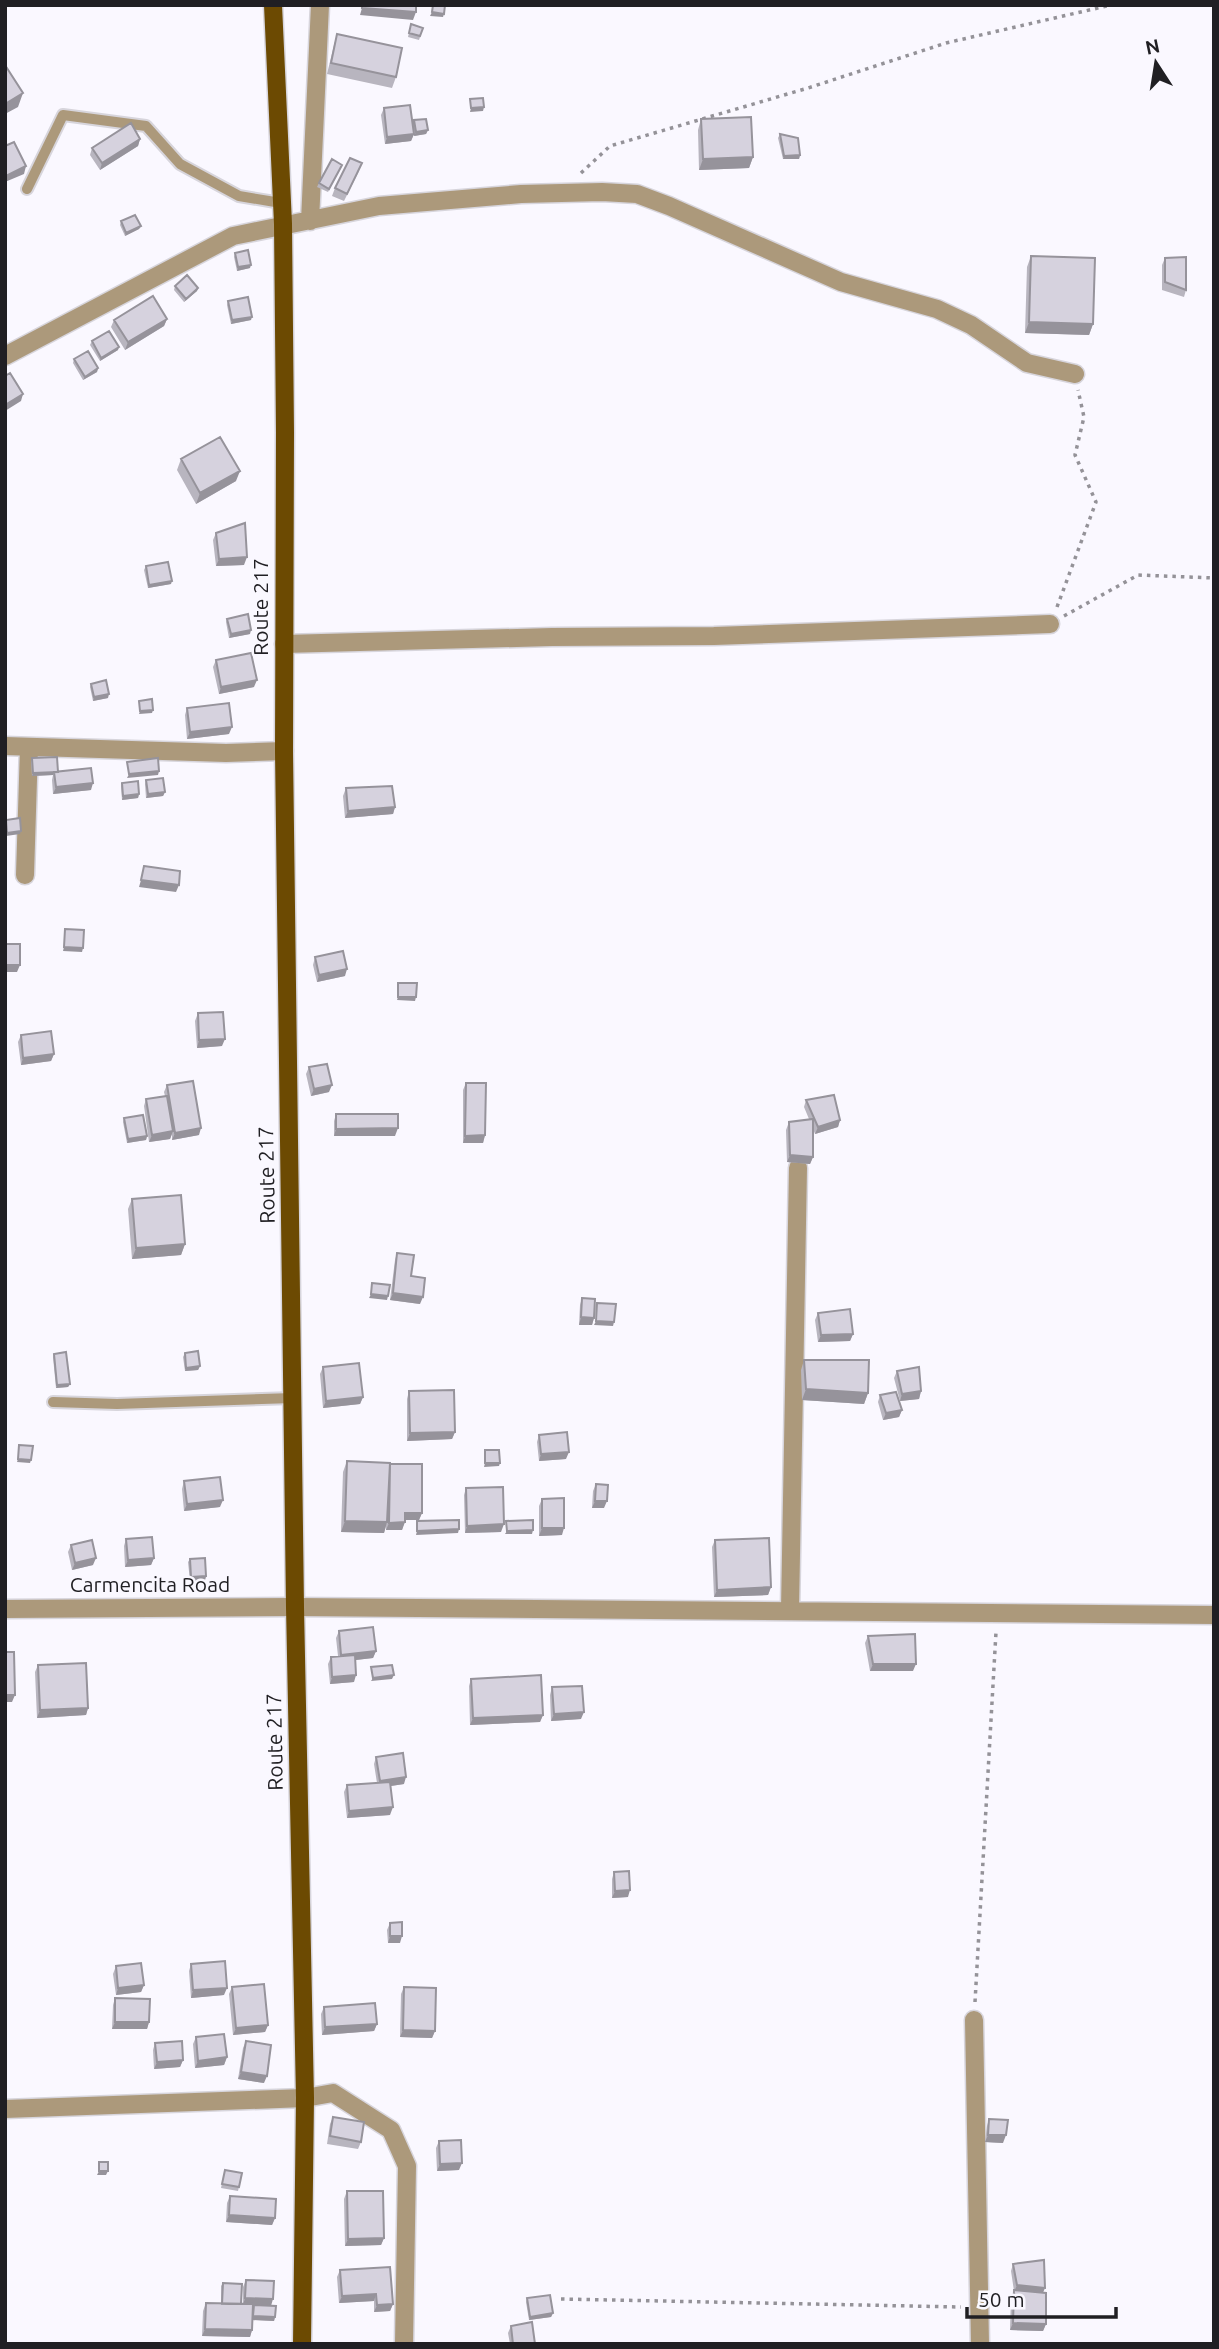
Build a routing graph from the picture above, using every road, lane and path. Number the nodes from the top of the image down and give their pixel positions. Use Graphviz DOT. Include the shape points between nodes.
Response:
graph roads {
  1 [pos="273,5"];
  2 [pos="320,5"];
  3 [pos="1111,5"];
  4 [pos="27,189"];
  5 [pos="558,193"];
  6 [pos="281,203"];
  7 [pos="310,221"];
  8 [pos="283,224"];
  9 [pos="5,356"];
  10 [pos="1075,374"];
  11 [pos="1214,578"];
  12 [pos="1050,624"];
  13 [pos="284,644"];
  14 [pos="5,746"];
  15 [pos="29,747"];
  16 [pos="284,751"];
  17 [pos="25,875"];
  18 [pos="798,1168"];
  19 [pos="293,1398"];
  20 [pos="53,1402"];
  21 [pos="295,1607"];
  22 [pos="5,1609"];
  23 [pos="790,1610"];
  24 [pos="997,1612"];
  25 [pos="1214,1615"];
  26 [pos="974,2020"];
  27 [pos="305,2098"];
  28 [pos="5,2109"];
  29 [pos="561,2299"];
  30 [pos="981,2307"];
  31 [pos="302,2344"];
  32 [pos="404,2344"];
  33 [pos="980,2344"];
  1 -- 6 [label="main road, Route 217"];
  2 -- 7 [label="street"];
  3 -- 5 [label="path" via="946,43 610,146"];
  4 -- 6 [label="lane" via="64,115 146,126 180,164 239,196"];
  5 -- 7 [label="street" via="379,206"];
  5 -- 10 [label="street" via="637,194 707,220 841,282 937,309 1027,363"];
  6 -- 8 [label="main road, Route 217"];
  7 -- 8 [label="street"];
  8 -- 9 [label="street" via="233,236"];
  8 -- 13 [label="main road, Route 217"];
  10 -- 12 [label="path" via="1084,416 1075,455 1096,502"];
  11 -- 12 [label="path" via="1138,575"];
  12 -- 13 [label="street"];
  13 -- 16 [label="main road, Route 217"];
  14 -- 15 [label="street"];
  15 -- 16 [label="street"];
  15 -- 17 [label="street"];
  16 -- 19 [label="main road, Route 217"];
  18 -- 23 [label="street"];
  19 -- 20 [label="lane"];
  19 -- 21 [label="main road, Route 217"];
  21 -- 22 [label="street, Carmencita Road"];
  21 -- 23 [label="street, Carmencita Road"];
  21 -- 27 [label="main road, Route 217"];
  23 -- 24 [label="street, Carmencita Road"];
  24 -- 25 [label="street, Carmencita Road"];
  24 -- 26 [label="path"];
  26 -- 30 [label="street"];
  27 -- 28 [label="street"];
  27 -- 31 [label="main road, Route 217"];
  27 -- 32 [label="street" via="333,2093 391,2130 407,2166"];
  29 -- 30 [label="path"];
  30 -- 33 [label="street"];
}
